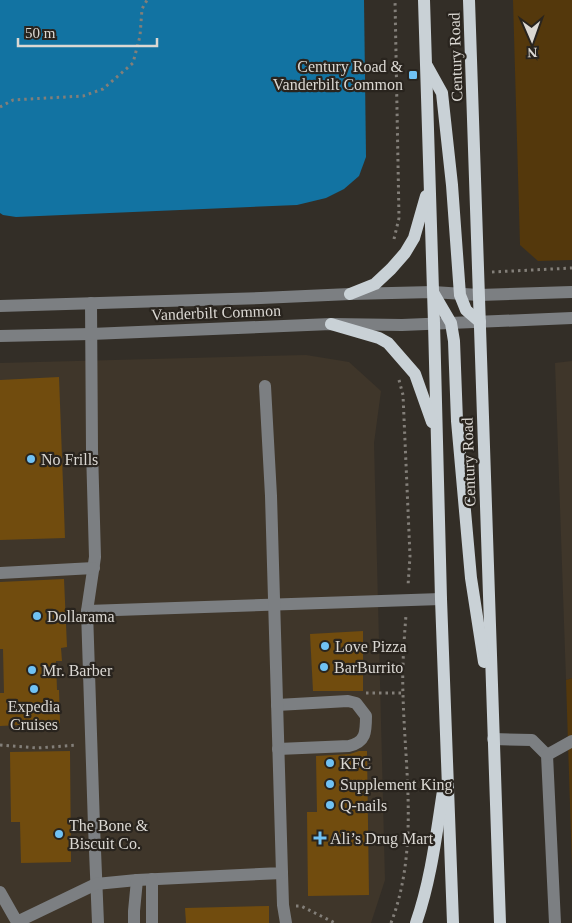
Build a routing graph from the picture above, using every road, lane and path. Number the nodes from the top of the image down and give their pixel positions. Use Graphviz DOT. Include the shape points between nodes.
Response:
graph roads {
  1 [pos="147,0"];
  2 [pos="395,0"];
  3 [pos="424,0"];
  4 [pos="469,0"];
  5 [pos="425,62"];
  6 [pos="0,107"];
  7 [pos="429,187"];
  8 [pos="394,242"];
  9 [pos="572,268"];
  10 [pos="500,271"];
  11 [pos="433,292"];
  12 [pos="572,292"];
  13 [pos="350,294"];
  14 [pos="460,295"];
  15 [pos="479,295"];
  16 [pos="91,302"];
  17 [pos="0,306"];
  18 [pos="572,318"];
  19 [pos="480,322"];
  20 [pos="434,323"];
  21 [pos="451,323"];
  22 [pos="331,324"];
  23 [pos="91,334"];
  24 [pos="0,336"];
  25 [pos="398,378"];
  26 [pos="265,386"];
  27 [pos="436,436"];
  28 [pos="94,568"];
  29 [pos="0,573"];
  30 [pos="441,599"];
  31 [pos="407,600"];
  32 [pos="274,605"];
  33 [pos="88,611"];
  34 [pos="277,705"];
  35 [pos="492,722"];
  36 [pos="493,739"];
  37 [pos="572,741"];
  38 [pos="92,744"];
  39 [pos="0,746"];
  40 [pos="278,749"];
  41 [pos="547,755"];
  42 [pos="447,762"];
  43 [pos="282,873"];
  44 [pos="152,879"];
  45 [pos="137,880"];
  46 [pos="96,884"];
  47 [pos="0,892"];
  48 [pos="283,905"];
  49 [pos="16,923"];
  50 [pos="98,923"];
  51 [pos="134,923"];
  52 [pos="152,923"];
  53 [pos="286,923"];
  54 [pos="335,923"];
  55 [pos="391,923"];
  56 [pos="416,923"];
  57 [pos="453,923"];
  58 [pos="500,923"];
  59 [pos="555,923"];
  1 -- 6 [label="path" via="142,9 140,36 132,63 103,89 83,96 13,100"];
  2 -- 8 [label="path" via="399,218"];
  3 -- 5 [label="main road, Century Road"];
  4 -- 15 [label="main road, Century Road"];
  5 -- 7 [label="main road, Century Road"];
  5 -- 14 [label="main road" via="442,93"];
  7 -- 11 [label="main road, Century Road"];
  7 -- 13 [label="main road" via="414,238 405,253 375,284"];
  9 -- 10 [label="path"];
  11 -- 13 [label="street, Vanderbilt Common"];
  11 -- 14 [label="street, Vanderbilt Common"];
  11 -- 20 [label="main road, Century Road"];
  11 -- 21 [label="main road"];
  12 -- 15 [label="street, Vanderbilt Common"];
  13 -- 16 [label="street, Vanderbilt Common"];
  14 -- 15 [label="street, Vanderbilt Common"];
  14 -- 19 [label="main road" via="466,310"];
  15 -- 19 [label="main road, Century Road"];
  16 -- 17 [label="street, Vanderbilt Common"];
  16 -- 23 [label="street"];
  18 -- 19 [label="street, Vanderbilt Common"];
  19 -- 21 [label="street, Vanderbilt Common"];
  19 -- 35 [label="main road, Century Road"];
  20 -- 21 [label="street, Vanderbilt Common"];
  20 -- 22 [label="street, Vanderbilt Common"];
  20 -- 27 [label="main road, Century Road"];
  21 -- 35 [label="main road" via="456,421 471,578"];
  22 -- 23 [label="street, Vanderbilt Common"];
  22 -- 27 [label="main road" via="388,343 415,374"];
  23 -- 24 [label="street, Vanderbilt Common"];
  23 -- 28 [label="street"];
  25 -- 31 [label="path" via="403,395 410,556"];
  26 -- 32 [label="street"];
  27 -- 30 [label="main road, Century Road"];
  28 -- 29 [label="street"];
  28 -- 33 [label="street"];
  30 -- 31 [label="street"];
  30 -- 42 [label="main road, Century Road"];
  31 -- 32 [label="street"];
  31 -- 55 [label="path" via="403,693 409,819 406,860"];
  32 -- 33 [label="street"];
  32 -- 34 [label="street"];
  33 -- 38 [label="street"];
  34 -- 40 [label="street"];
  34 -- 40 [label="street" via="348,701 356,703 366,716 364,737 355,745"];
  35 -- 36 [label="main road, Century Road"];
  36 -- 41 [label="street" via="532,740"];
  36 -- 58 [label="main road, Century Road"];
  37 -- 41 [label="street"];
  38 -- 39 [label="path" via="37,748"];
  38 -- 46 [label="street"];
  40 -- 43 [label="street"];
  41 -- 59 [label="street"];
  42 -- 56 [label="main road" via="426,895"];
  42 -- 57 [label="main road, Century Road"];
  43 -- 44 [label="street"];
  43 -- 48 [label="street"];
  44 -- 45 [label="street"];
  44 -- 52 [label="street"];
  45 -- 46 [label="street"];
  45 -- 51 [label="street"];
  46 -- 49 [label="street"];
  46 -- 50 [label="street"];
  47 -- 49 [label="street"];
  48 -- 53 [label="street"];
  48 -- 54 [label="path" via="301,906"];
}
